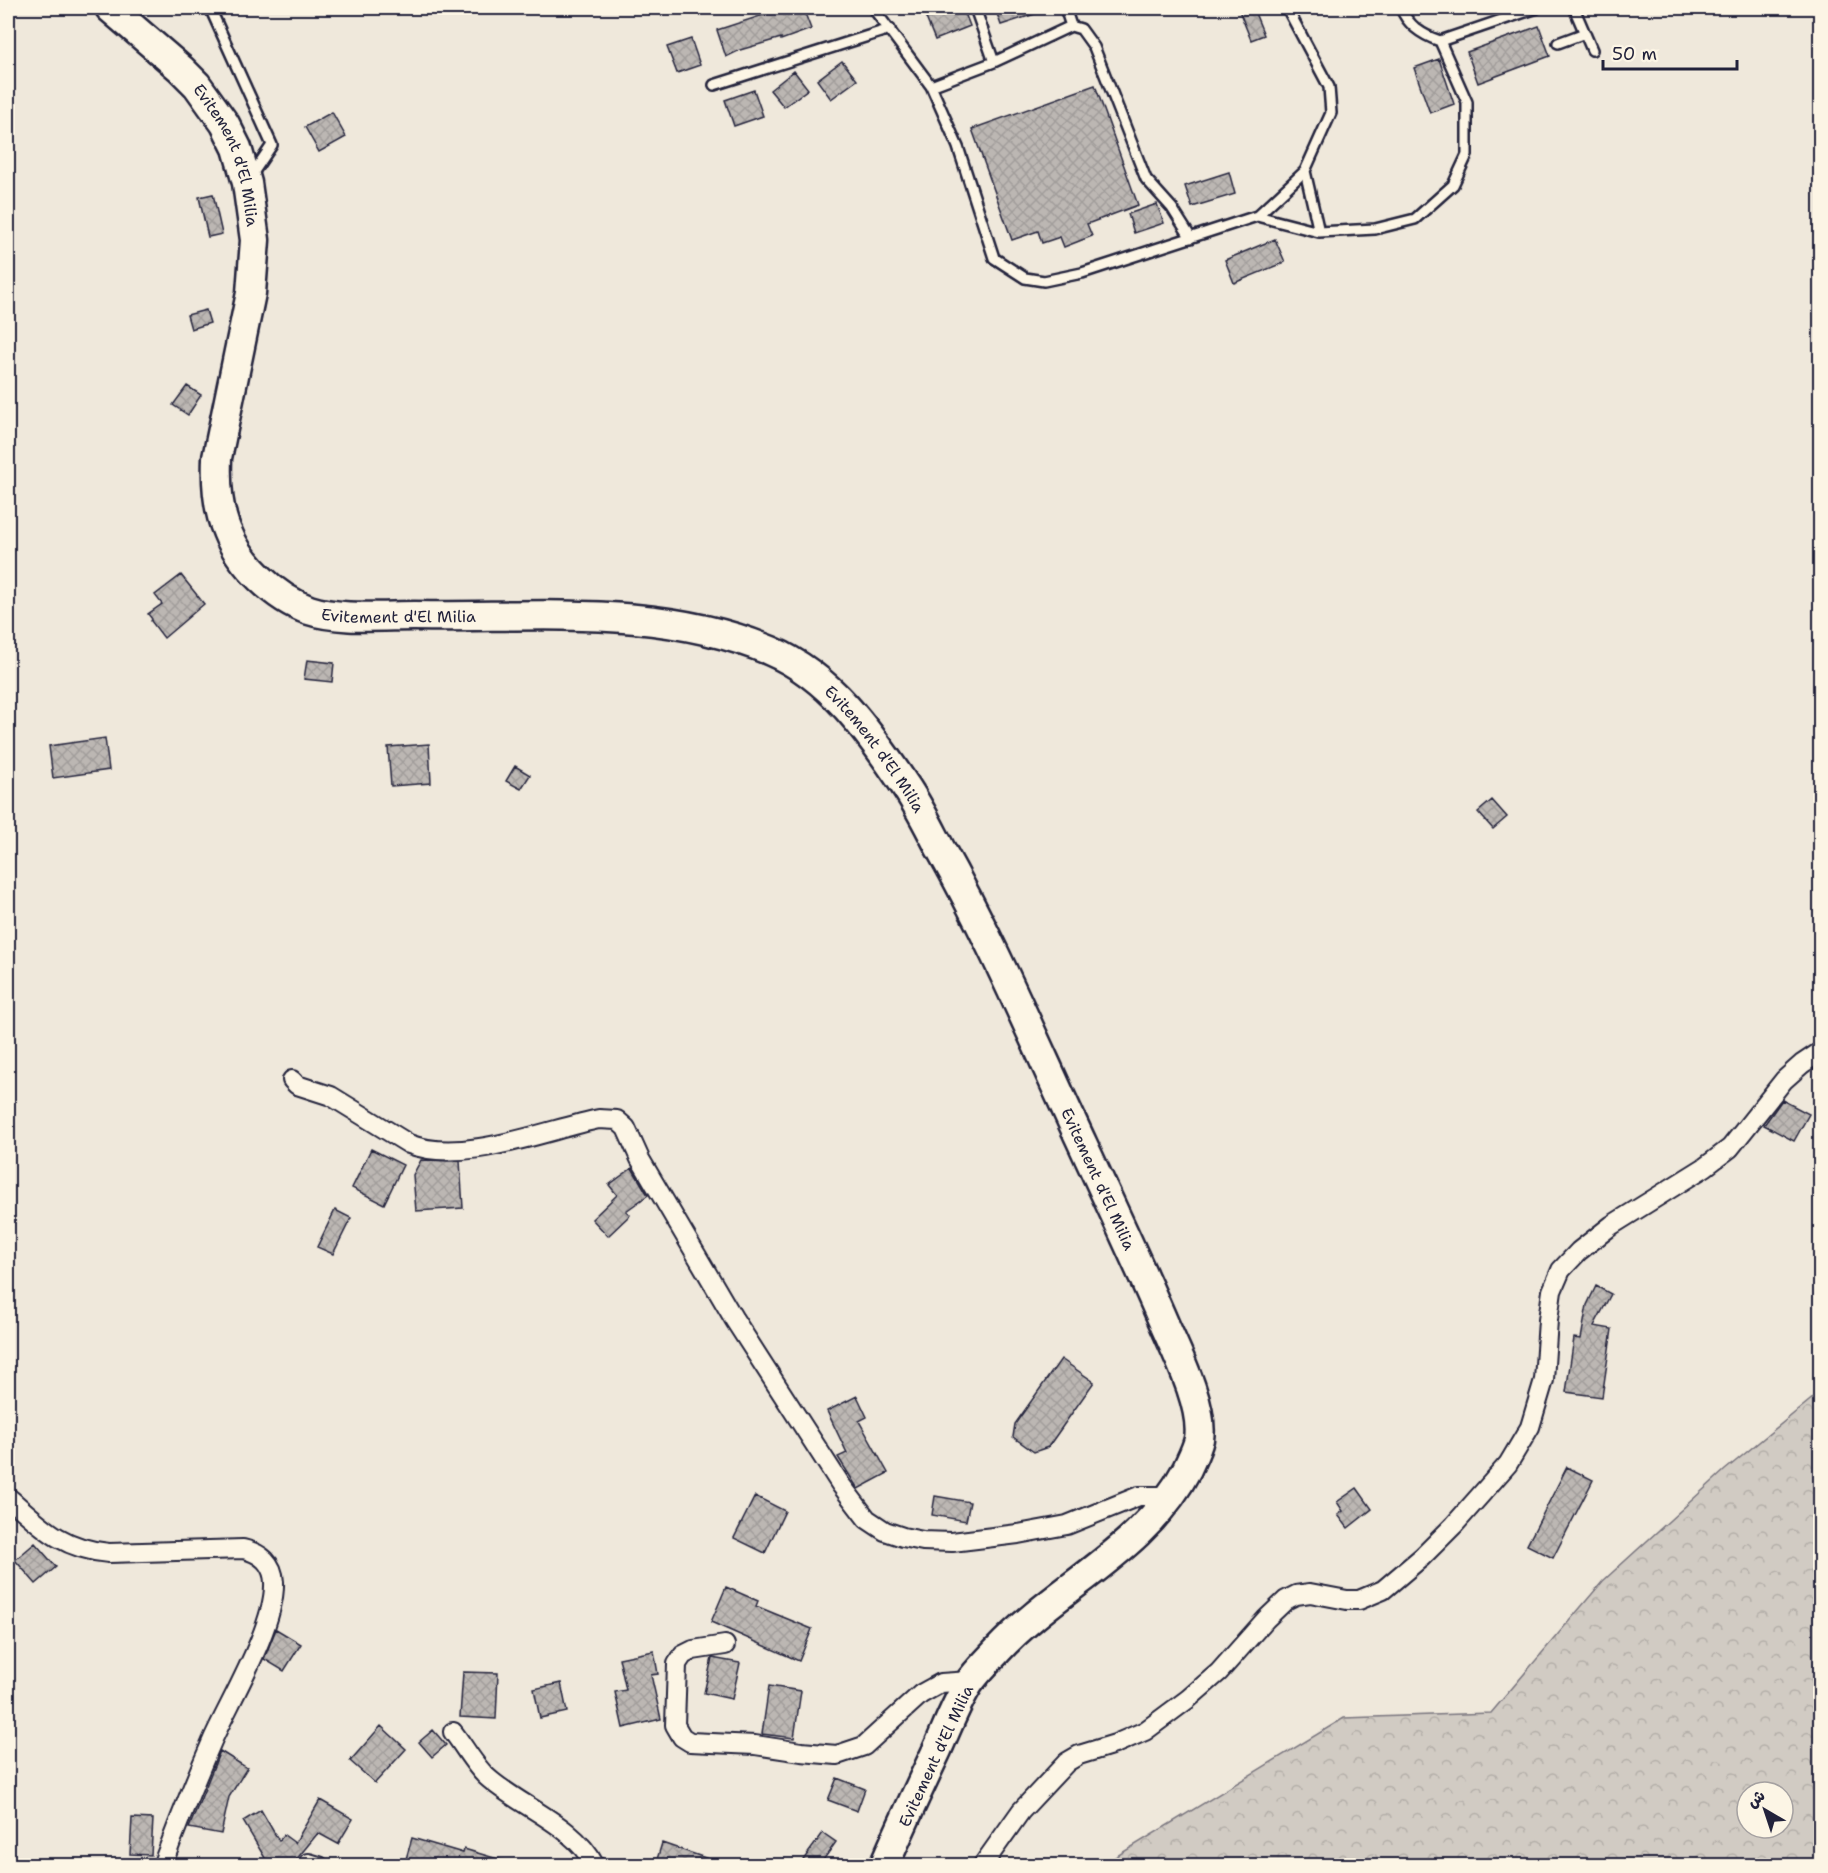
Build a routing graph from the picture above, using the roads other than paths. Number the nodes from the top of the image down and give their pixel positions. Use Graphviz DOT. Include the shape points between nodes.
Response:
graph roads {
  1 [pos="110,8"];
  2 [pos="210,8"];
  3 [pos="873,8"];
  4 [pos="975,8"];
  5 [pos="1065,8"];
  6 [pos="1287,8"];
  7 [pos="1401,8"];
  8 [pos="1537,8"];
  9 [pos="1574,8"];
  10 [pos="1071,26"];
  11 [pos="890,29"];
  12 [pos="1585,33"];
  13 [pos="1440,41"];
  14 [pos="1558,43"];
  15 [pos="1592,50"];
  16 [pos="994,62"];
  17 [pos="714,85"];
  18 [pos="931,86"];
  19 [pos="1305,171"];
  20 [pos="247,183"];
  21 [pos="1257,216"];
  22 [pos="1319,232"];
  23 [pos="1191,238"];
  24 [pos="1821,1052"];
  25 [pos="292,1080"];
  26 [pos="1171,1496"];
  27 [pos="8,1497"];
  28 [pos="725,1645"];
  29 [pos="970,1681"];
  30 [pos="453,1732"];
  31 [pos="162,1866"];
  32 [pos="595,1866"];
  33 [pos="884,1866"];
  34 [pos="982,1866"];
  1 -- 20 [label="main road, Evitement d'El Milia" via="197,85 225,124"];
  2 -- 20 [label="lane" via="272,145"];
  3 -- 11 [label="lane"];
  4 -- 16 [label="lane"];
  5 -- 10 [label="lane"];
  6 -- 19 [label="lane" via="1329,87 1331,113"];
  7 -- 13 [label="lane" via="1405,18 1423,35"];
  8 -- 13 [label="lane"];
  9 -- 12 [label="lane"];
  10 -- 16 [label="lane"];
  10 -- 23 [label="lane" via="1081,29 1094,46 1146,178"];
  11 -- 17 [label="lane"];
  11 -- 18 [label="lane"];
  12 -- 14 [label="lane"];
  12 -- 15 [label="lane"];
  13 -- 22 [label="lane" via="1467,102 1467,155 1453,185 1415,219 1375,230"];
  16 -- 18 [label="lane"];
  18 -- 23 [label="lane" via="958,147 994,258 1025,278 1044,281 1082,273"];
  19 -- 21 [label="lane"];
  19 -- 22 [label="lane"];
  20 -- 26 [label="main road, Evitement d'El Milia" via="255,240 251,293 217,468 221,514 234,546 270,588 313,612 456,617 617,616 681,624 740,638 777,653 827,686 869,735 907,789 957,878 1144,1276 1188,1379 1200,1436"];
  21 -- 22 [label="lane"];
  21 -- 23 [label="lane"];
  24 -- 34 [label="street" via="1784,1080 1730,1148 1612,1226 1561,1270 1552,1291 1544,1380 1530,1427 1508,1464 1422,1557 1383,1590 1359,1600 1310,1593 1286,1600 1219,1672 1145,1731 1067,1762 1021,1811"];
  25 -- 26 [label="street" via="331,1096 409,1144 442,1152 504,1143 599,1119 621,1123 734,1319 841,1485 867,1519 885,1531 923,1541 980,1539 1067,1525 1139,1496"];
  26 -- 29 [label="main road, Evitement d'El Milia" via="1134,1538 1016,1631"];
  27 -- 31 [label="street" via="50,1533 89,1551 243,1549 264,1557 271,1568 273,1598 263,1632 195,1780"];
  28 -- 29 [label="street" via="693,1650 677,1664 675,1725 690,1742 837,1755 864,1746 921,1694 942,1683"];
  29 -- 33 [label="main road, Evitement d'El Milia"];
  30 -- 32 [label="street" via="486,1776 571,1837"];
}
